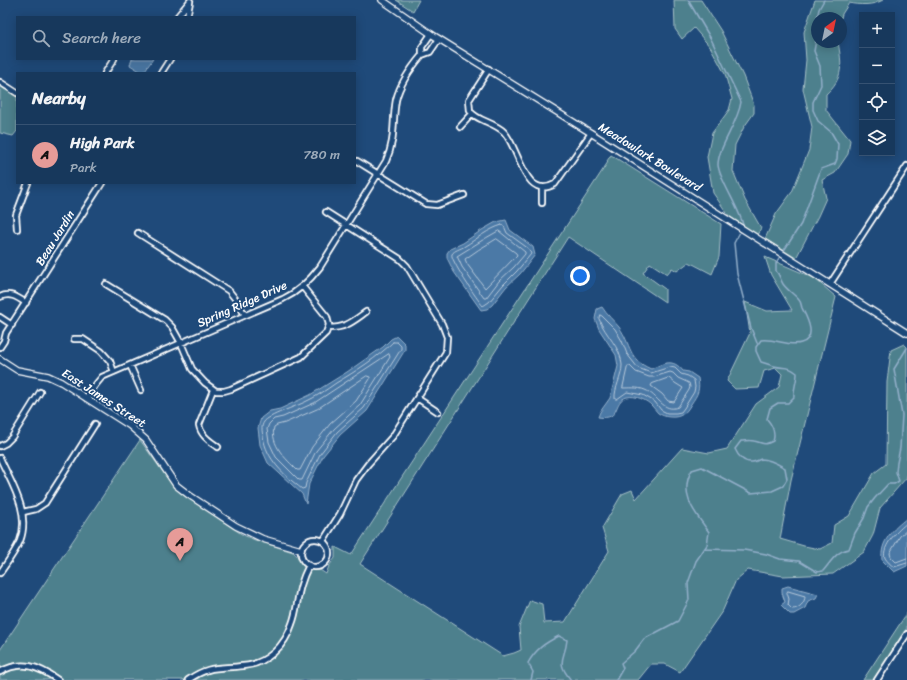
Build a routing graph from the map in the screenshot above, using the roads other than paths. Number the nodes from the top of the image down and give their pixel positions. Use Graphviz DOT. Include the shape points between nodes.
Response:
graph roads {
  1 [pos="190,0"];
  2 [pos="382,0"];
  3 [pos="178,16"];
  4 [pos="187,16"];
  5 [pos="431,34"];
  6 [pos="439,39"];
  7 [pos="422,55"];
  8 [pos="113,60"];
  9 [pos="169,60"];
  10 [pos="489,70"];
  11 [pos="106,72"];
  12 [pos="162,72"];
  13 [pos="0,82"];
  14 [pos="16,92"];
  15 [pos="472,114"];
  16 [pos="460,127"];
  17 [pos="591,133"];
  18 [pos="357,161"];
  19 [pos="907,166"];
  20 [pos="378,174"];
  21 [pos="28,184"];
  22 [pos="101,184"];
  23 [pos="542,187"];
  24 [pos="464,195"];
  25 [pos="542,202"];
  26 [pos="326,212"];
  27 [pos="346,225"];
  28 [pos="17,229"];
  29 [pos="138,233"];
  30 [pos="106,284"];
  31 [pos="830,284"];
  32 [pos="302,286"];
  33 [pos="0,297"];
  34 [pos="26,303"];
  35 [pos="366,312"];
  36 [pos="245,315"];
  37 [pos="0,317"];
  38 [pos="12,325"];
  39 [pos="328,328"];
  40 [pos="907,333"];
  41 [pos="3,336"];
  42 [pos="74,339"];
  43 [pos="181,343"];
  44 [pos="0,347"];
  45 [pos="0,359"];
  46 [pos="130,365"];
  47 [pos="114,372"];
  48 [pos="141,390"];
  49 [pos="213,390"];
  50 [pos="40,392"];
  51 [pos="86,398"];
  52 [pos="417,398"];
  53 [pos="438,412"];
  54 [pos="96,424"];
  55 [pos="0,446"];
  56 [pos="218,447"];
  57 [pos="0,458"];
  58 [pos="23,512"];
  59 [pos="323,541"];
  60 [pos="301,550"];
  61 [pos="309,565"];
  62 [pos="0,573"];
  63 [pos="907,634"];
  64 [pos="0,672"];
  65 [pos="58,680"];
  66 [pos="188,680"];
  67 [pos="877,680"];
  1 -- 3 [label="street"];
  1 -- 4 [label="street"];
  2 -- 5 [label="street, Meadowlark Boulevard"];
  5 -- 6 [label="street, Meadowlark Boulevard"];
  5 -- 7 [label="street, Spring Ridge Drive" via="422,47"];
  6 -- 7 [label="street, Spring Ridge Drive" via="430,52"];
  6 -- 10 [label="street, Meadowlark Boulevard"];
  7 -- 20 [label="street, Spring Ridge Drive" via="399,90 392,143"];
  8 -- 11 [label="street"];
  9 -- 12 [label="street"];
  10 -- 15 [label="street" via="469,100"];
  10 -- 17 [label="street, Meadowlark Boulevard"];
  13 -- 14 [label="street"];
  15 -- 16 [label="street"];
  15 -- 23 [label="street" via="504,133 513,144 528,179"];
  17 -- 23 [label="street" via="559,180 552,186"];
  17 -- 31 [label="street, Meadowlark Boulevard"];
  18 -- 20 [label="street"];
  19 -- 31 [label="street"];
  20 -- 24 [label="street" via="426,204 437,205"];
  20 -- 27 [label="street, Spring Ridge Drive"];
  21 -- 28 [label="street" via="16,215"];
  22 -- 34 [label="street, Beau Jardin"];
  23 -- 25 [label="street"];
  26 -- 27 [label="street"];
  27 -- 32 [label="street, Spring Ridge Drive" via="320,267"];
  27 -- 52 [label="street" via="407,266 440,320 447,337 446,352"];
  29 -- 36 [label="street" via="229,291"];
  30 -- 43 [label="street" via="165,320"];
  31 -- 40 [label="street, Meadowlark Boulevard"];
  32 -- 36 [label="street, Spring Ridge Drive" via="292,295"];
  32 -- 39 [label="street" via="326,315"];
  33 -- 34 [label="street" via="12,294"];
  34 -- 38 [label="street, Beau Jardin"];
  35 -- 39 [label="street" via="343,327"];
  36 -- 43 [label="street, Spring Ridge Drive"];
  37 -- 38 [label="street"];
  38 -- 41 [label="street, Beau Jardin"];
  39 -- 49 [label="street" via="323,337 301,357 231,389"];
  41 -- 44 [label="street, Beau Jardin" via="4,341"];
  42 -- 47 [label="street" via="83,339 101,351 110,361"];
  43 -- 46 [label="street, Spring Ridge Drive"];
  43 -- 49 [label="street" via="192,369"];
  45 -- 51 [label="street, East James Street" via="11,368 22,372 54,378"];
  46 -- 47 [label="street, Spring Ridge Drive"];
  46 -- 48 [label="street"];
  47 -- 51 [label="street, Spring Ridge Drive" via="102,377"];
  49 -- 56 [label="street" via="199,425 202,434"];
  50 -- 55 [label="street" via="12,437"];
  51 -- 60 [label="street, East James Street" via="140,434 176,485 189,495 244,531"];
  52 -- 53 [label="street"];
  52 -- 59 [label="street" via="393,436 356,480 340,514"];
  54 -- 58 [label="street" via="45,502 36,509"];
  57 -- 58 [label="street"];
  58 -- 62 [label="street" via="22,536"];
  59 -- 60 [label="street" via="310,540"];
  59 -- 61 [label="street" via="329,552 325,562 316,566"];
  60 -- 61 [label="street" via="302,559"];
  61 -- 66 [label="street" via="301,585 289,633 274,652 251,665 214,667"];
  63 -- 67 [label="street"];
  64 -- 65 [label="street" via="10,667 30,666"];
}
